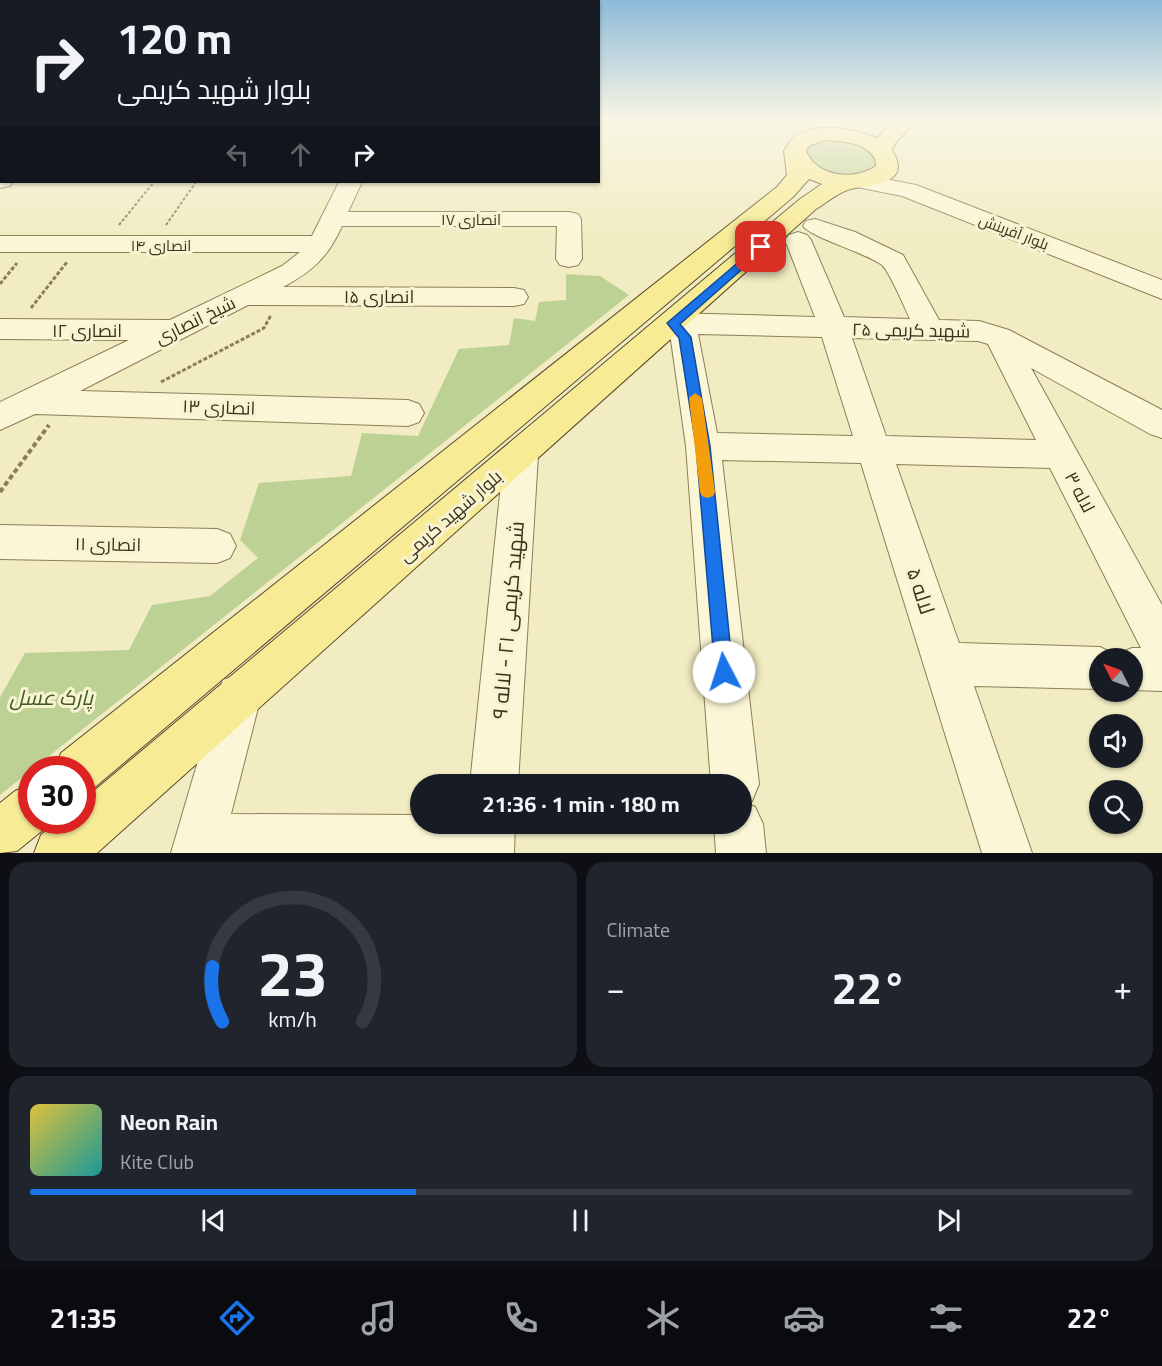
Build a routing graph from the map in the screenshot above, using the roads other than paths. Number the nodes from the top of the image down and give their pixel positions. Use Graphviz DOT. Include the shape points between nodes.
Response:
graph roads {
  1 [pos="796,159"];
  2 [pos="797,160"];
  3 [pos="887,160"];
  4 [pos="894,160"];
  5 [pos="853,182"];
  6 [pos="350,183"];
  7 [pos="801,215"];
  8 [pos="327,231"];
  9 [pos="0,244"];
  10 [pos="569,260"];
  11 [pos="1162,268"];
  12 [pos="1162,290"];
  13 [pos="245,296"];
  14 [pos="514,297"];
  15 [pos="673,323"];
  16 [pos="834,328"];
  17 [pos="7,330"];
  18 [pos="175,330"];
  19 [pos="930,330"];
  20 [pos="999,337"];
  21 [pos="30,402"];
  22 [pos="408,412"];
  23 [pos="0,417"];
  24 [pos="1162,425"];
  25 [pos="703,446"];
  26 [pos="874,450"];
  27 [pos="1060,454"];
  28 [pos="521,455"];
  29 [pos="0,542"];
  30 [pos="217,546"];
  31 [pos="1162,646"];
  32 [pos="945,664"];
  33 [pos="1089,668"];
  34 [pos="1143,669"];
  35 [pos="1162,670"];
  36 [pos="239,696"];
  37 [pos="96,756"];
  38 [pos="495,774"];
  39 [pos="734,774"];
  40 [pos="18,819"];
  41 [pos="0,834"];
  42 [pos="490,834"];
  43 [pos="739,834"];
  44 [pos="198,846"];
  45 [pos="59,853"];
  46 [pos="464,853"];
  47 [pos="489,853"];
  48 [pos="741,853"];
  49 [pos="1007,853"];
  1 -- 7 [label="main road, بلوار شهید کریمی"];
  2 -- 5 [label="main road" via="813,174"];
  3 -- 5 [label="main road, بلوار شهید کریمی" via="883,174"];
  4 -- 11 [label="street, بلوار آفرینش" via="920,176"];
  5 -- 7 [label="main road, بلوار شهید کریمی"];
  5 -- 12 [label="street, بلوار آفرینش" via="908,190"];
  6 -- 8 [label="street, شیخ انصاری"];
  7 -- 15 [label="main road, بلوار شهید کریمی"];
  7 -- 16 [label="street, لاله ۵"];
  7 -- 19 [label="street" via="894,261"];
  7 -- 37 [label="main road, بلوار شهید کریمی"];
  8 -- 9 [label="street, انصاری ۱۴" via="151,245"];
  8 -- 10 [label="street, انصاری ۱۷" via="569,219"];
  8 -- 13 [label="street, شیخ انصاری" via="313,255 291,272"];
  13 -- 14 [label="street, انصاری ۱۵"];
  13 -- 18 [label="street, شیخ انصاری"];
  15 -- 16 [label="street, شهید کریمی ۲۵"];
  15 -- 25 [label="street" via="685,337"];
  15 -- 28 [label="main road, بلوار شهید کریمی"];
  16 -- 19 [label="street, شهید کریمی ۲۵"];
  16 -- 26 [label="street, لاله ۵"];
  17 -- 18 [label="street, انصاری ۱۲"];
  18 -- 21 [label="street, شیخ انصاری"];
  19 -- 20 [label="street, شهید کریمی ۲۵" via="979,330"];
  20 -- 24 [label="street, شهید کریمی ۲۵"];
  20 -- 27 [label="street, لاله ۳"];
  21 -- 22 [label="street, انصاری ۱۳"];
  21 -- 23 [label="street, شیخ انصاری"];
  25 -- 26 [label="street"];
  25 -- 39 [label="street"];
  26 -- 27 [label="street"];
  26 -- 32 [label="street, لاله ۵"];
  27 -- 31 [label="street, لاله ۳"];
  28 -- 36 [label="main road, بلوار شهید کریمی"];
  28 -- 38 [label="street, شهید کریمی ۲۱ - لاله ۹"];
  29 -- 30 [label="street, انصاری ۱۱"];
  32 -- 33 [label="street"];
  32 -- 49 [label="street, لاله ۵"];
  34 -- 35 [label="street"];
  36 -- 44 [label="street"];
  36 -- 45 [label="main road, بلوار شهید کریمی"];
  40 -- 41 [label="main road"];
  42 -- 47 [label="street"];
  43 -- 48 [label="street"];
  44 -- 46 [label="street" via="451,840"];
}
